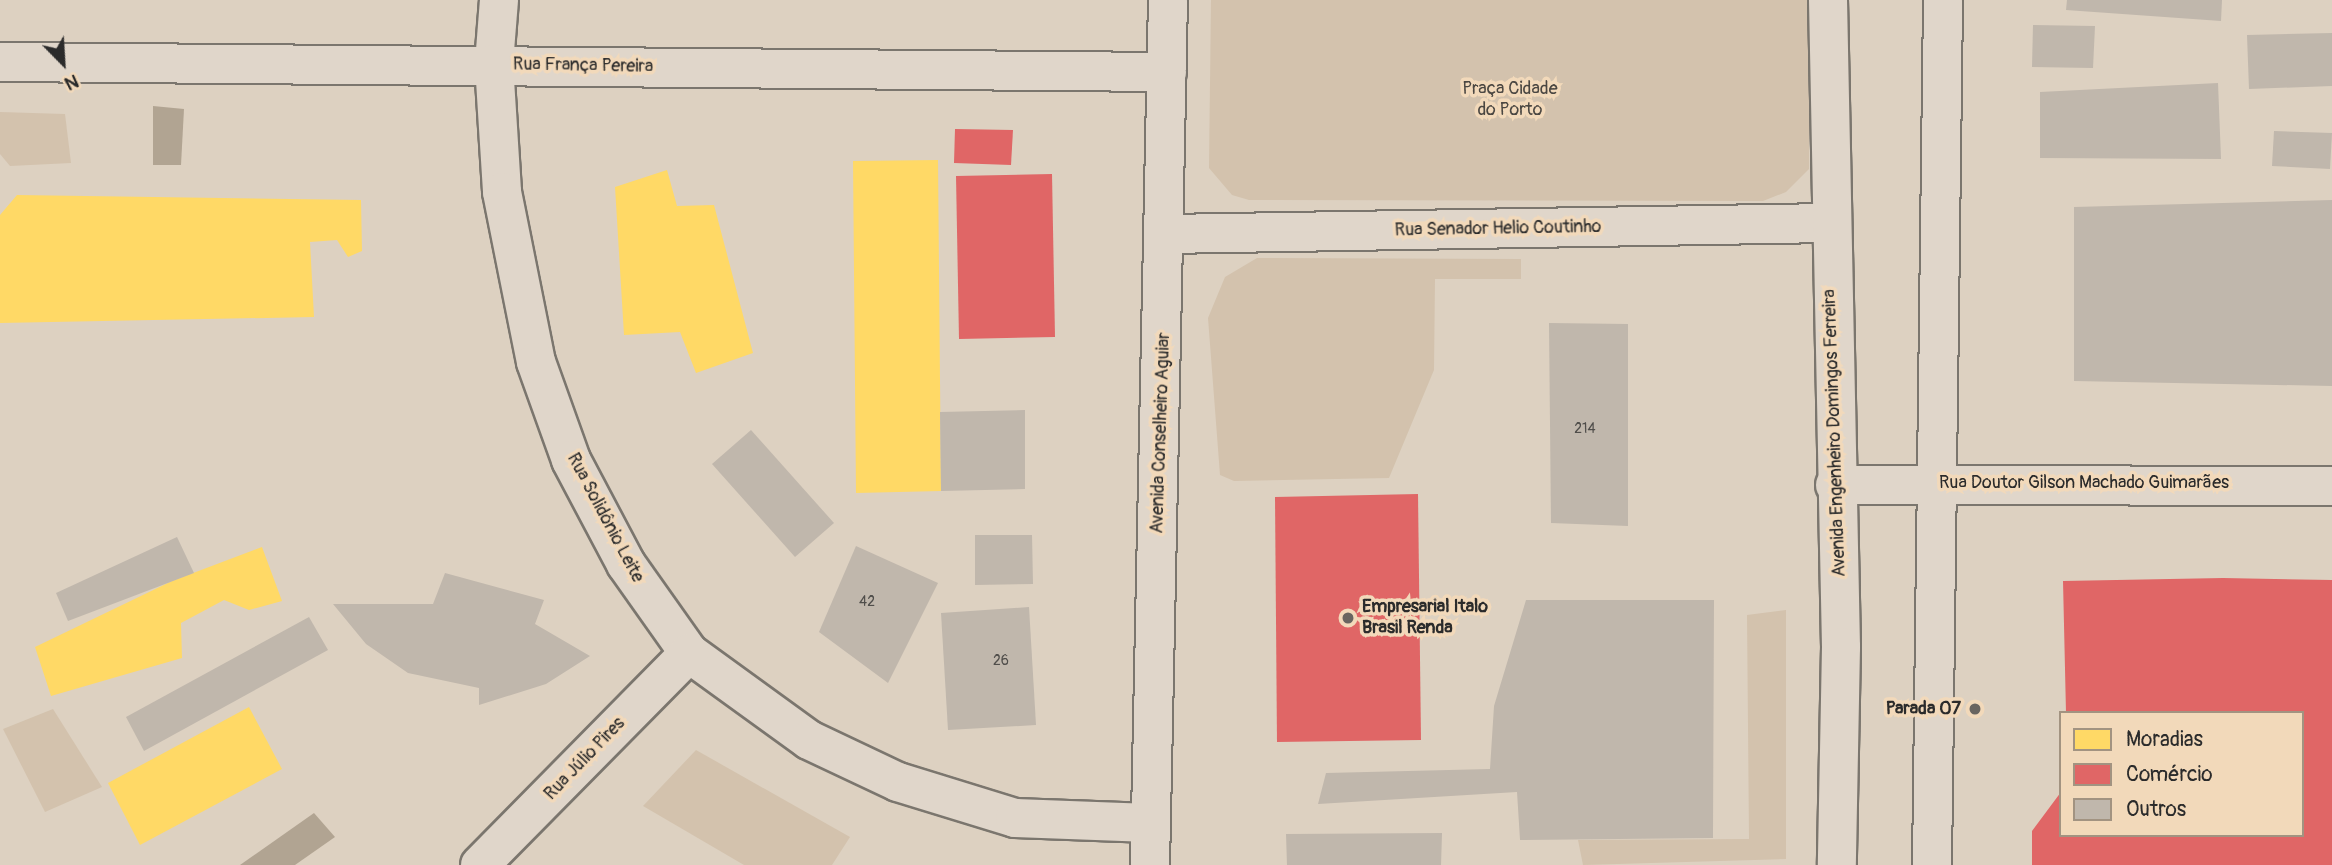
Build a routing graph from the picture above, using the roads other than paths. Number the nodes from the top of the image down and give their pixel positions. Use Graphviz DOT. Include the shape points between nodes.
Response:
graph roads {
  1 [pos="499,0"];
  2 [pos="1168,0"];
  3 [pos="1828,0"];
  4 [pos="1943,0"];
  5 [pos="0,62"];
  6 [pos="494,64"];
  7 [pos="1167,72"];
  8 [pos="1829,223"];
  9 [pos="1166,234"];
  10 [pos="1934,482"];
  11 [pos="1835,485"];
  12 [pos="2332,486"];
  13 [pos="689,653"];
  14 [pos="1150,823"];
  15 [pos="480,865"];
  16 [pos="1150,865"];
  17 [pos="1837,865"];
  18 [pos="1931,865"];
  1 -- 6 [label="street, Rua Solidônio Leite"];
  2 -- 7 [label="street, Avenida Conselheiro Aguiar"];
  3 -- 8 [label="street, Avenida Engenheiro Domingos Ferreira"];
  4 -- 10 [label="street"];
  5 -- 6 [label="street, Rua França Pereira"];
  6 -- 7 [label="street, Rua França Pereira"];
  6 -- 13 [label="street, Rua Solidônio Leite" via="502,191 536,362 571,460 626,564"];
  7 -- 9 [label="street, Avenida Conselheiro Aguiar"];
  8 -- 9 [label="street, Rua Senador Helio Coutinho"];
  8 -- 11 [label="street, Avenida Engenheiro Domingos Ferreira"];
  9 -- 14 [label="street, Avenida Conselheiro Aguiar"];
  10 -- 11 [label="street, Rua Doutor Gilson Machado Guimarães"];
  10 -- 12 [label="street, Rua Doutor Gilson Machado Guimarães"];
  10 -- 18 [label="street"];
  11 -- 17 [label="street, Avenida Engenheiro Domingos Ferreira" via="1841,647"];
  13 -- 14 [label="street, Rua Solidônio Leite" via="809,740 898,782 1015,818"];
  13 -- 15 [label="street, Rua Júlio Pires"];
  14 -- 16 [label="street, Avenida Conselheiro Aguiar"];
}
